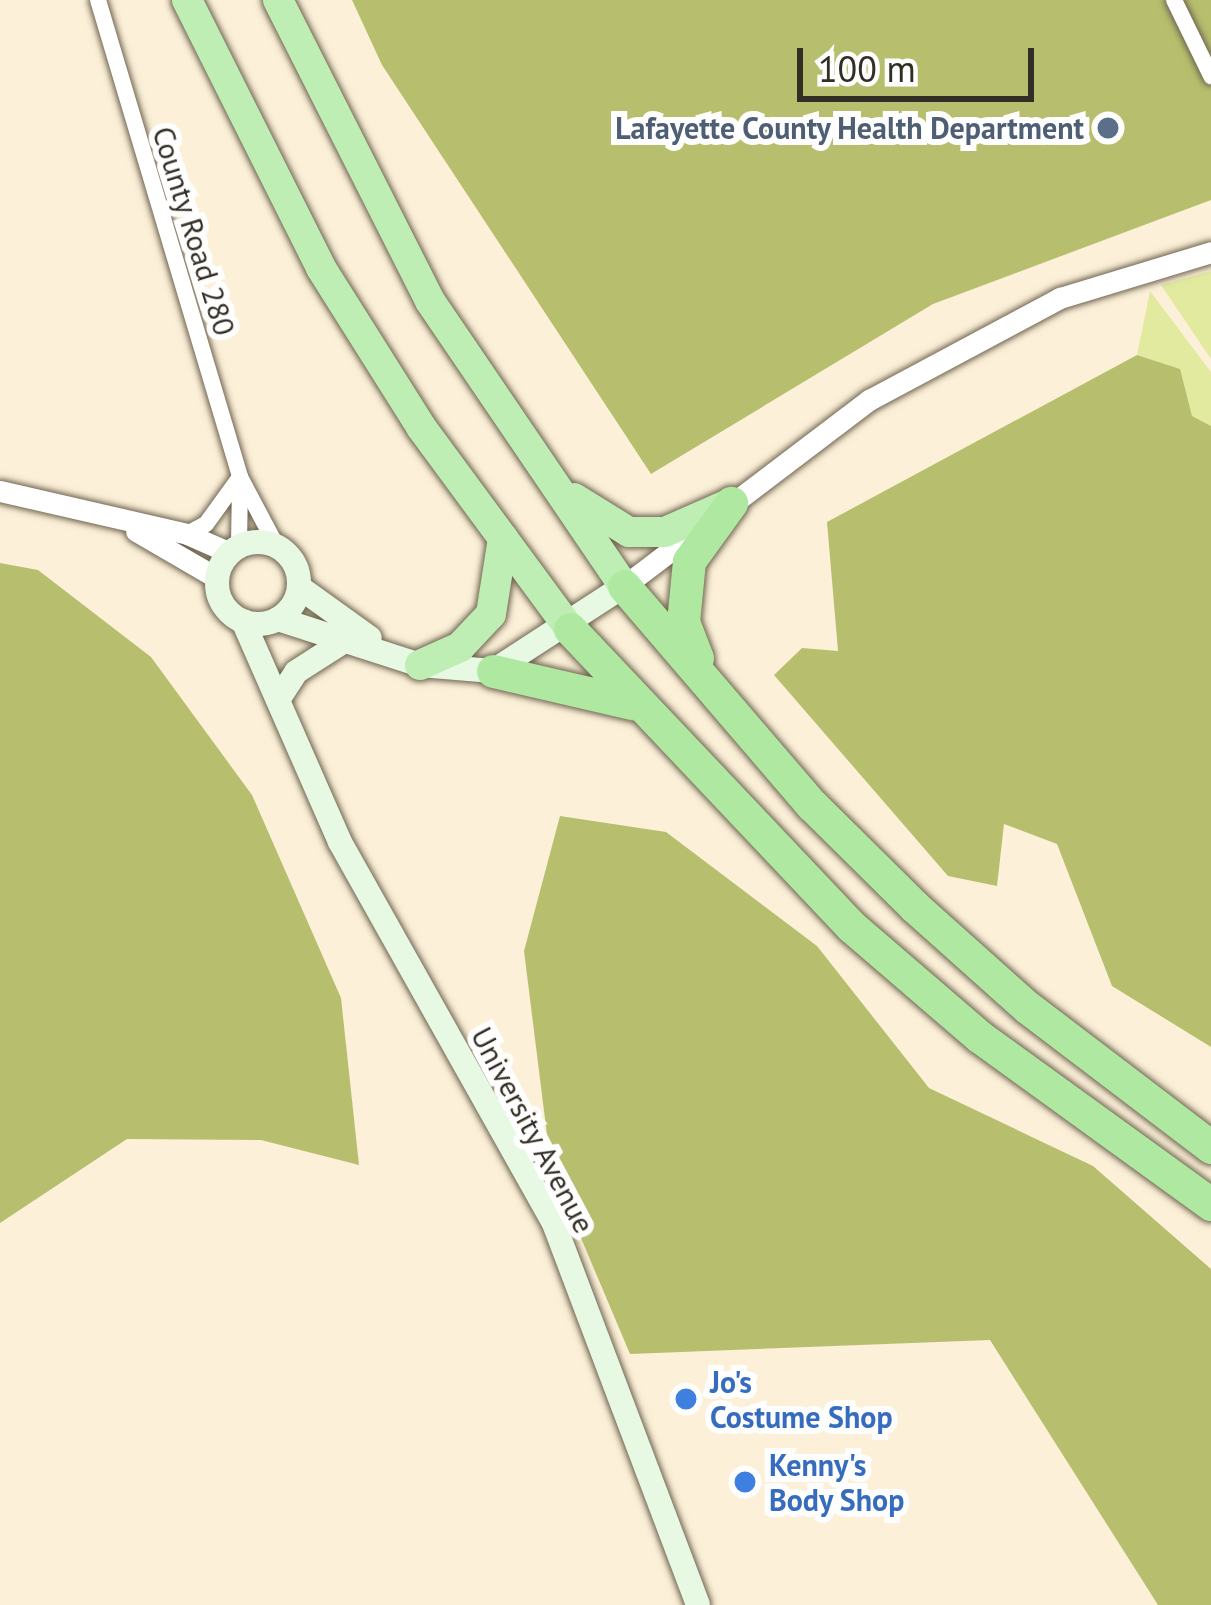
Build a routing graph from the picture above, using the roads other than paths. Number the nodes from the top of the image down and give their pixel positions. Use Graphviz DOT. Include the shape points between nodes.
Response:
graph roads {
  1 [pos="98,0"];
  2 [pos="187,0"];
  3 [pos="278,0"];
  4 [pos="1174,0"];
  5 [pos="1211,76"];
  6 [pos="1211,253"];
  7 [pos="534,462"];
  8 [pos="240,477"];
  9 [pos="0,491"];
  10 [pos="731,503"];
  11 [pos="115,519"];
  12 [pos="188,534"];
  13 [pos="503,538"];
  14 [pos="276,545"];
  15 [pos="234,549"];
  16 [pos="217,578"];
  17 [pos="624,586"];
  18 [pos="299,587"];
  19 [pos="275,620"];
  20 [pos="243,621"];
  21 [pos="571,629"];
  22 [pos="346,640"];
  23 [pos="386,651"];
  24 [pos="420,665"];
  25 [pos="494,671"];
  26 [pos="278,700"];
  27 [pos="632,703"];
  28 [pos="749,734"];
  29 [pos="1211,1147"];
  30 [pos="1211,1204"];
  31 [pos="698,1605"];
  1 -- 8 [label="street, County Road 280"];
  2 -- 13 [label="highway" via="321,268"];
  3 -- 7 [label="highway" via="430,301"];
  4 -- 5 [label="street"];
  6 -- 10 [label="street" via="1060,298 869,400"];
  7 -- 10 [label="highway" via="596,518 629,532 665,532"];
  7 -- 17 [label="highway"];
  8 -- 12 [label="street" via="206,524"];
  8 -- 14 [label="street"];
  8 -- 15 [label="street"];
  9 -- 11 [label="street"];
  10 -- 17 [label="street"];
  10 -- 28 [label="highway" via="689,561 682,622"];
  11 -- 12 [label="street"];
  11 -- 16 [label="street"];
  12 -- 15 [label="street"];
  13 -- 21 [label="highway"];
  13 -- 24 [label="highway" via="491,614 460,647"];
  14 -- 15 [label="main road"];
  14 -- 18 [label="main road" via="294,562"];
  15 -- 16 [label="main road"];
  16 -- 20 [label="main road" via="223,604"];
  17 -- 21 [label="main road"];
  17 -- 28 [label="highway"];
  18 -- 19 [label="main road"];
  18 -- 23 [label="main road"];
  19 -- 20 [label="main road"];
  19 -- 22 [label="main road"];
  19 -- 26 [label="main road, University Avenue"];
  20 -- 26 [label="main road, University Avenue"];
  21 -- 25 [label="main road"];
  21 -- 27 [label="highway"];
  22 -- 23 [label="main road"];
  22 -- 26 [label="main road" via="296,672"];
  23 -- 24 [label="main road"];
  24 -- 25 [label="main road"];
  25 -- 27 [label="highway"];
  26 -- 31 [label="main road, University Avenue" via="340,842 553,1221"];
  27 -- 30 [label="highway" via="868,941 980,1037"];
  28 -- 29 [label="highway" via="995,978"];
}
